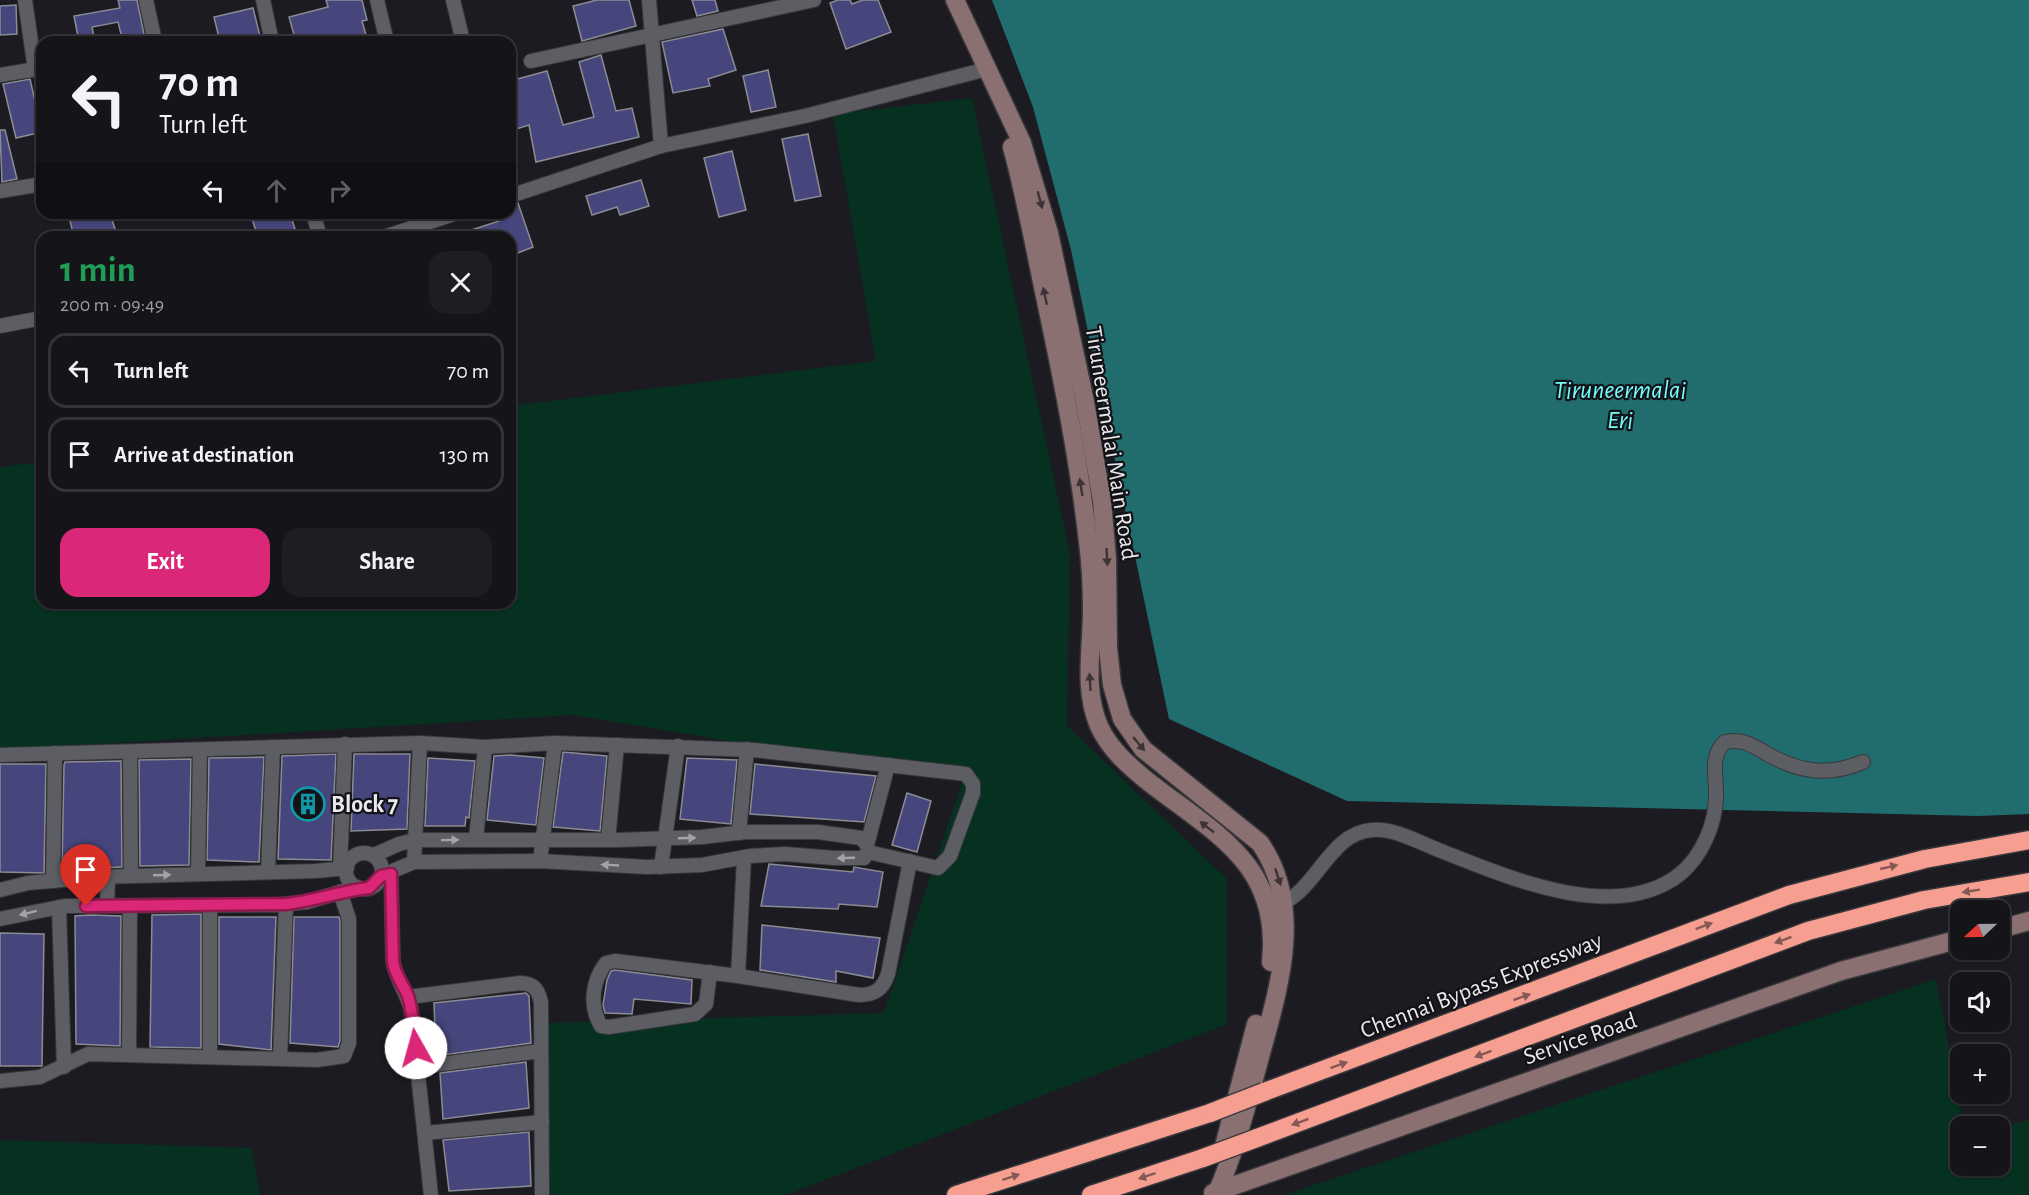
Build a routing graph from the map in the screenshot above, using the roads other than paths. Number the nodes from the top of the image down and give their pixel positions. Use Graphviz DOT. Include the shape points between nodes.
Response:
graph roads {
  1 [pos="25,0"];
  2 [pos="146,0"];
  3 [pos="263,0"];
  4 [pos="377,0"];
  5 [pos="453,0"];
  6 [pos="650,0"];
  7 [pos="812,0"];
  8 [pos="955,0"];
  9 [pos="461,33"];
  10 [pos="154,36"];
  11 [pos="271,36"];
  12 [pos="386,36"];
  13 [pos="652,36"];
  14 [pos="36,58"];
  15 [pos="531,61"];
  16 [pos="36,69"];
  17 [pos="987,69"];
  18 [pos="0,75"];
  19 [pos="661,146"];
  20 [pos="36,185"];
  21 [pos="0,191"];
  22 [pos="516,194"];
  23 [pos="439,219"];
  24 [pos="402,231"];
  25 [pos="36,319"];
  26 [pos="0,326"];
  27 [pos="420,743"];
  28 [pos="555,743"];
  29 [pos="345,744"];
  30 [pos="617,745"];
  31 [pos="678,746"];
  32 [pos="273,747"];
  33 [pos="485,747"];
  34 [pos="747,749"];
  35 [pos="200,750"];
  36 [pos="130,752"];
  37 [pos="56,753"];
  38 [pos="0,755"];
  39 [pos="1863,762"];
  40 [pos="888,765"];
  41 [pos="739,833"];
  42 [pos="544,838"];
  43 [pos="664,838"];
  44 [pos="477,839"];
  45 [pos="416,840"];
  46 [pos="608,840"];
  47 [pos="2029,840"];
  48 [pos="868,849"];
  49 [pos="374,855"];
  50 [pos="744,858"];
  51 [pos="540,861"];
  52 [pos="910,861"];
  53 [pos="414,862"];
  54 [pos="661,867"];
  55 [pos="343,868"];
  56 [pos="268,872"];
  57 [pos="198,874"];
  58 [pos="386,875"];
  59 [pos="131,876"];
  60 [pos="108,877"];
  61 [pos="53,881"];
  62 [pos="2029,882"];
  63 [pos="357,887"];
  64 [pos="0,890"];
  65 [pos="340,892"];
  66 [pos="286,904"];
  67 [pos="107,906"];
  68 [pos="130,906"];
  69 [pos="210,906"];
  70 [pos="1276,906"];
  71 [pos="59,907"];
  72 [pos="0,920"];
  73 [pos="2029,921"];
  74 [pos="2010,926"];
  75 [pos="1950,942"];
  76 [pos="710,972"];
  77 [pos="738,976"];
  78 [pos="408,997"];
  79 [pos="541,1051"];
  80 [pos="129,1055"];
  81 [pos="210,1057"];
  82 [pos="280,1059"];
  83 [pos="64,1067"];
  84 [pos="418,1067"];
  85 [pos="0,1081"];
  86 [pos="542,1122"];
  87 [pos="425,1133"];
  88 [pos="1214,1194"];
  89 [pos="431,1195"];
  90 [pos="542,1195"];
  91 [pos="956,1195"];
  92 [pos="1091,1195"];
  1 -- 14 [label="street"];
  2 -- 10 [label="street"];
  3 -- 11 [label="street"];
  4 -- 12 [label="street"];
  5 -- 9 [label="street"];
  6 -- 13 [label="street"];
  7 -- 13 [label="street"];
  8 -- 17 [label="main road, Tiruneermalai Main Road"];
  13 -- 15 [label="street"];
  13 -- 19 [label="street"];
  16 -- 18 [label="street"];
  17 -- 19 [label="street" via="805,116"];
  17 -- 70 [label="main road, Tiruneermalai Main Road" via="1022,188 1073,438 1090,565 1090,680 1098,722 1110,745 1129,766 1242,857"];
  19 -- 22 [label="street"];
  20 -- 21 [label="street"];
  23 -- 24 [label="street"];
  25 -- 26 [label="street"];
  27 -- 29 [label="street"];
  27 -- 33 [label="street"];
  27 -- 45 [label="street"];
  28 -- 30 [label="street"];
  28 -- 33 [label="street"];
  28 -- 42 [label="street"];
  29 -- 32 [label="street"];
  29 -- 55 [label="street"];
  30 -- 31 [label="street"];
  30 -- 46 [label="street"];
  31 -- 34 [label="street"];
  31 -- 43 [label="street"];
  32 -- 35 [label="street"];
  32 -- 56 [label="street"];
  33 -- 44 [label="street"];
  34 -- 40 [label="street"];
  34 -- 41 [label="street"];
  35 -- 36 [label="street"];
  35 -- 57 [label="street"];
  36 -- 37 [label="street"];
  36 -- 59 [label="street"];
  37 -- 38 [label="street"];
  37 -- 61 [label="street"];
  39 -- 70 [label="street" via="1834,772 1809,772 1743,741 1725,742 1716,755 1715,814 1694,859 1671,880 1635,894 1607,898 1525,881 1392,832 1369,830 1344,842 1295,897"];
  40 -- 48 [label="street"];
  40 -- 52 [label="street" via="966,774 973,784 950,856 938,868"];
  43 -- 41 [label="street, one-way"];
  41 -- 48 [label="street" via="818,832 861,838"];
  42 -- 44 [label="street"];
  42 -- 46 [label="street"];
  42 -- 51 [label="street"];
  43 -- 46 [label="street"];
  43 -- 54 [label="street"];
  45 -- 44 [label="street, one-way"];
  45 -- 49 [label="street"];
  45 -- 53 [label="street"];
  91 -- 47 [label="highway, Chennai Bypass Expressway, one-way, bridge" via="1210,1113 1789,895 1925,859"];
  48 -- 50 [label="street, one-way" via="864,858 785,854"];
  48 -- 52 [label="street"];
  49 -- 55 [label="street" via="357,855"];
  49 -- 58 [label="street"];
  50 -- 54 [label="street"];
  50 -- 77 [label="street"];
  51 -- 53 [label="street"];
  54 -- 51 [label="street, one-way"];
  52 -- 77 [label="street" via="888,974 878,992 859,995"];
  53 -- 58 [label="street"];
  55 -- 56 [label="street"];
  55 -- 63 [label="street"];
  56 -- 57 [label="street"];
  59 -- 57 [label="street, one-way"];
  58 -- 63 [label="street" via="374,886"];
  58 -- 78 [label="street" via="395,974"];
  59 -- 60 [label="street"];
  60 -- 61 [label="street"];
  60 -- 67 [label="street"];
  61 -- 64 [label="street"];
  62 -- 92 [label="highway, one-way, bridge" via="1924,900 1808,931 1203,1158"];
  63 -- 65 [label="street"];
  65 -- 66 [label="street"];
  65 -- 82 [label="street" via="349,919 348,1050 336,1059"];
  66 -- 69 [label="street"];
  66 -- 82 [label="street"];
  67 -- 68 [label="street"];
  67 -- 71 [label="street"];
  68 -- 69 [label="street"];
  68 -- 80 [label="street"];
  69 -- 81 [label="street"];
  70 -- 88 [label="main road, Tiruneermalai Main Road" via="1270,965"];
  71 -- 72 [label="street, one-way"];
  71 -- 83 [label="street"];
  73 -- 74 [label="main road"];
  75 -- 88 [label="main road, Service Road" via="1841,971"];
  76 -- 76 [label="street" via="606,963 595,979 593,1009 601,1026 609,1028 695,1014 706,1004"];
  76 -- 77 [label="street"];
  78 -- 79 [label="street" via="528,983 535,987 541,1002"];
  78 -- 84 [label="street"];
  79 -- 84 [label="street"];
  79 -- 86 [label="street"];
  80 -- 81 [label="street"];
  80 -- 83 [label="street" via="88,1054"];
  81 -- 82 [label="street"];
  83 -- 85 [label="street" via="40,1077"];
  84 -- 87 [label="street"];
  86 -- 87 [label="street"];
  86 -- 90 [label="street"];
  87 -- 89 [label="street"];
}
